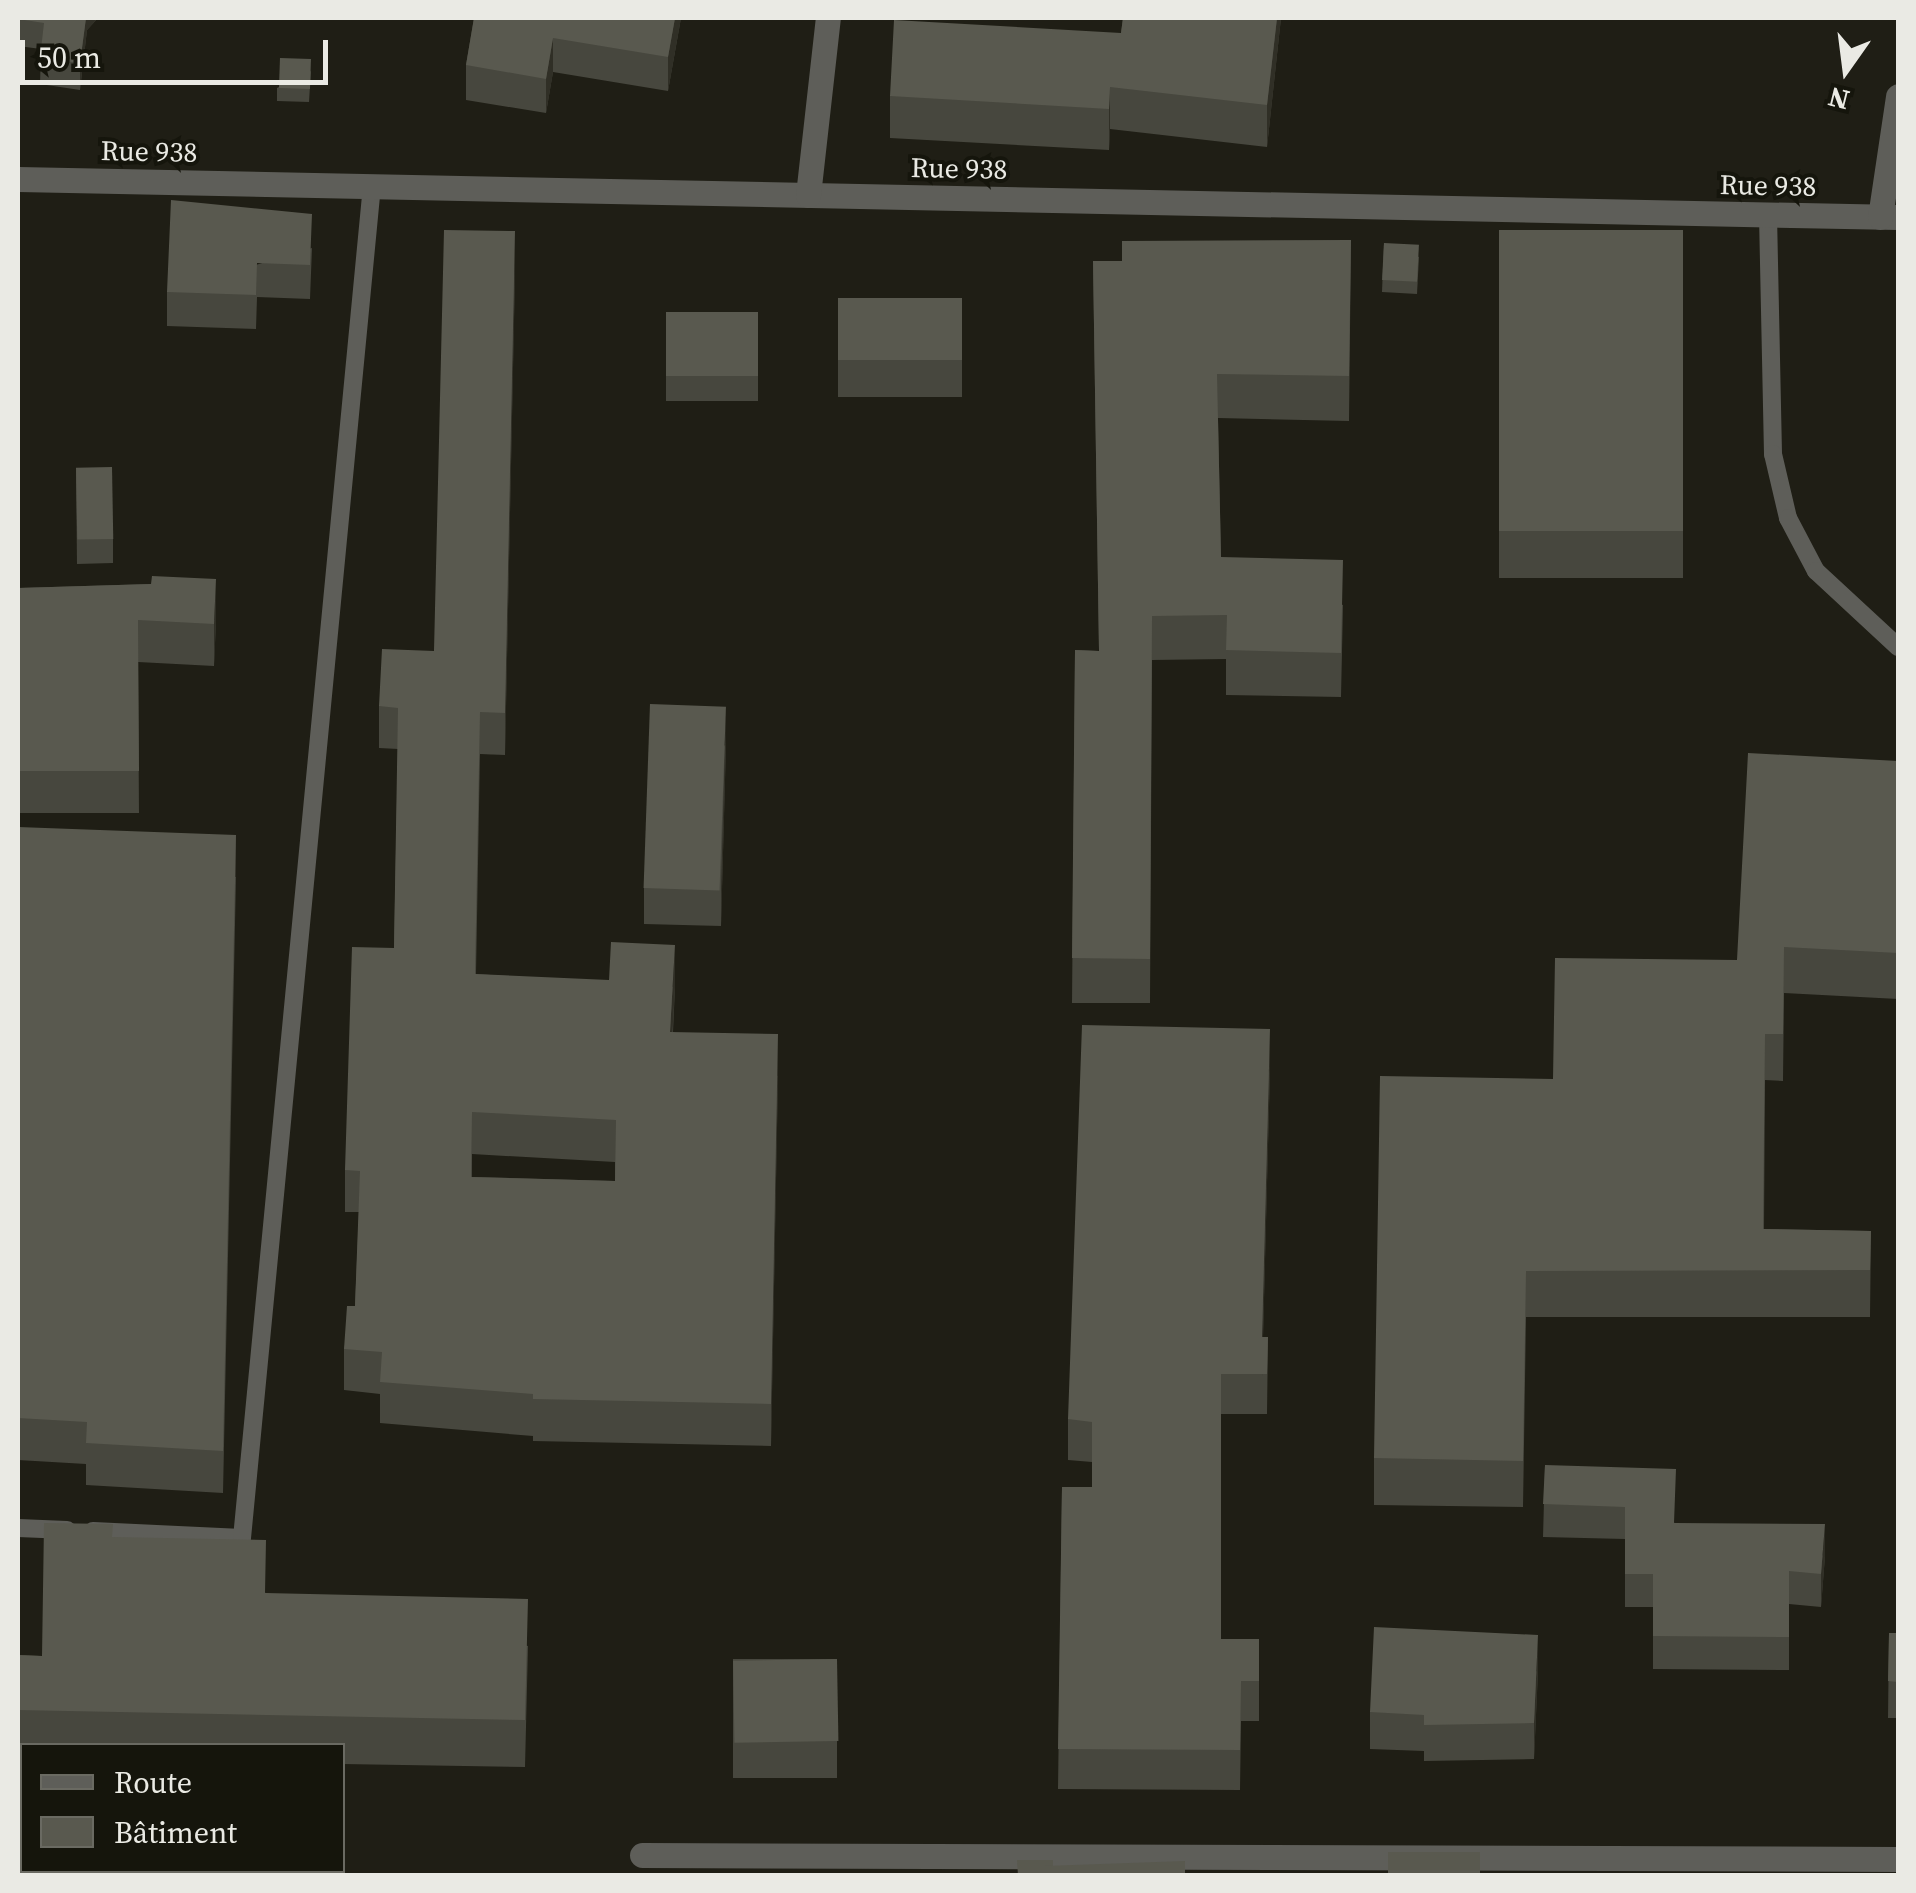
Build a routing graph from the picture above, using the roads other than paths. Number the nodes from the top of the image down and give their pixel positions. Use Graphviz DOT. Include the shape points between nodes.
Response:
graph roads {
  1 [pos="828,18"];
  2 [pos="1898,96"];
  3 [pos="18,178"];
  4 [pos="372,186"];
  5 [pos="808,196"];
  6 [pos="1768,215"];
  7 [pos="1889,217"];
  8 [pos="1898,647"];
  9 [pos="18,1528"];
  10 [pos="642,1855"];
  11 [pos="1898,1860"];
  12 [pos="1312,1864"];
  1 -- 5 [label="street"];
  2 -- 7 [label="street"];
  3 -- 4 [label="street, Rue 938"];
  4 -- 5 [label="street, Rue 938"];
  4 -- 9 [label="lane" via="242,1538"];
  5 -- 6 [label="street, Rue 938"];
  6 -- 7 [label="street, Rue 938"];
  6 -- 8 [label="lane" via="1774,454 1788,518 1816,571"];
  10 -- 12 [label="street"];
  11 -- 12 [label="street"];
}
